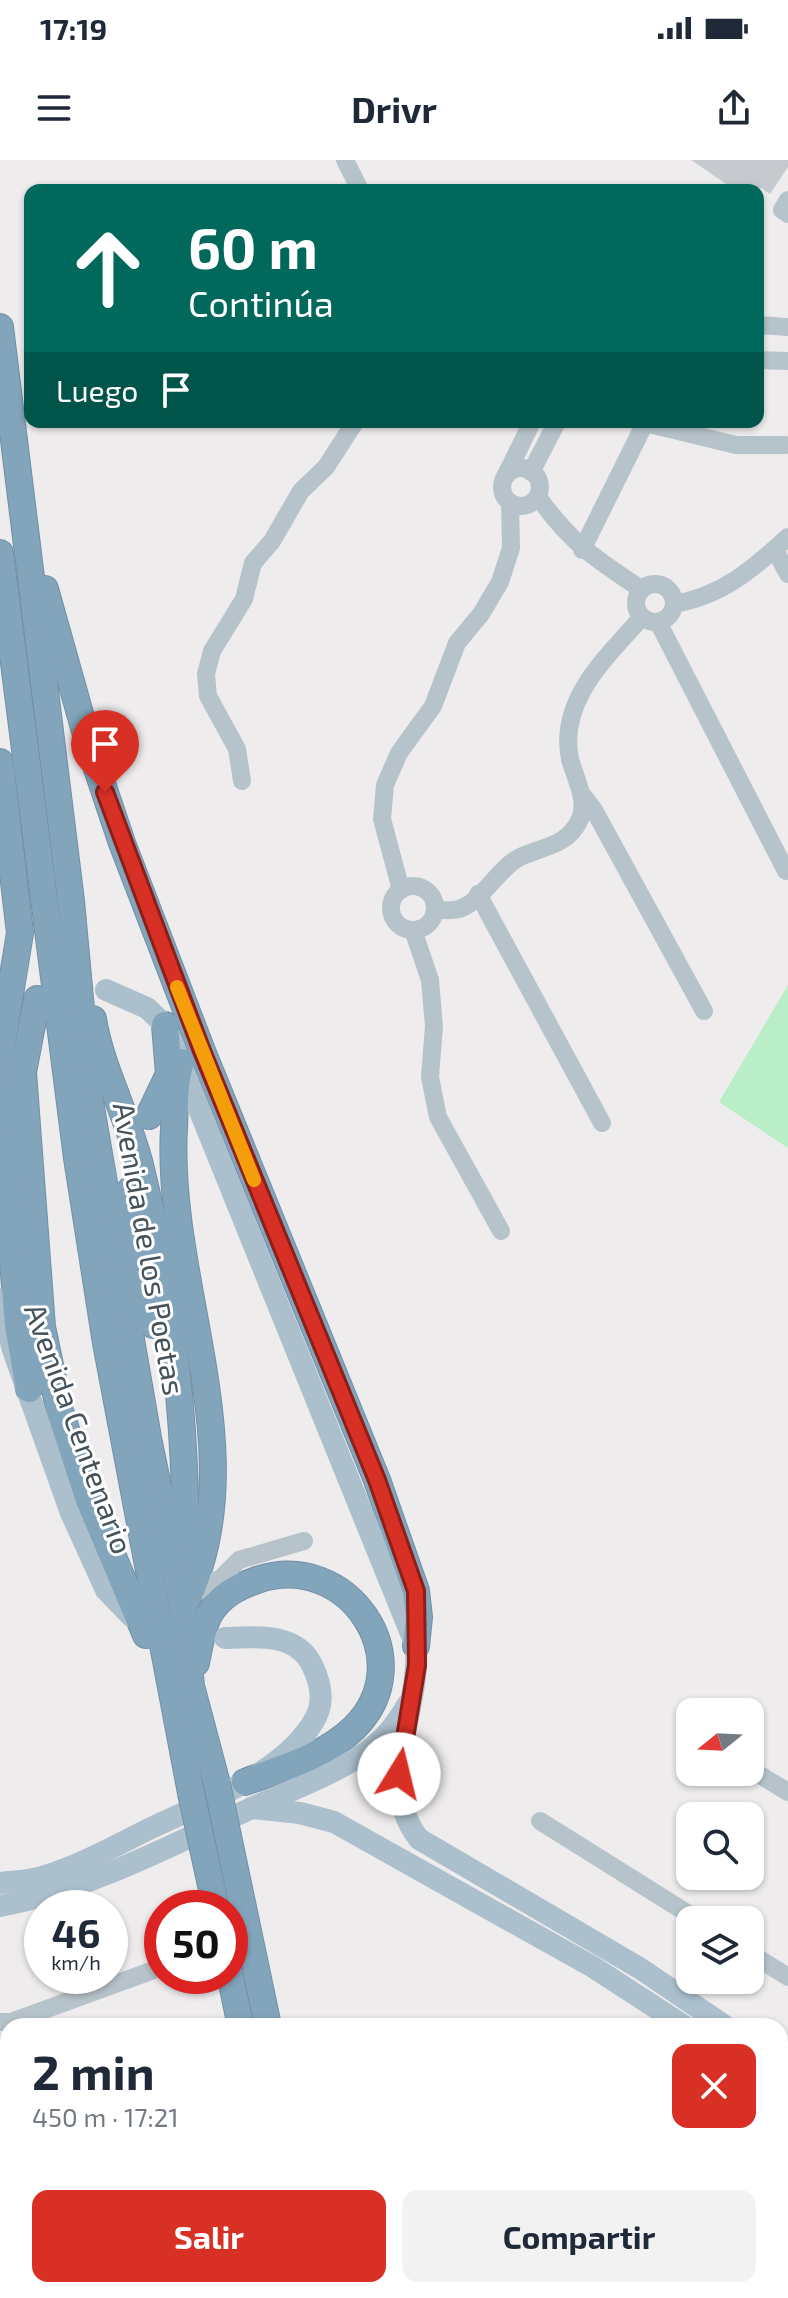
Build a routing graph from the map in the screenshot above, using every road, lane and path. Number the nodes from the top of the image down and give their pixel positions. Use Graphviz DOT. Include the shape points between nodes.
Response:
graph roads {
  1 [pos="345,160"];
  2 [pos="357,184"];
  3 [pos="788,200"];
  4 [pos="788,214"];
  5 [pos="764,325"];
  6 [pos="0,327"];
  7 [pos="788,327"];
  8 [pos="764,360"];
  9 [pos="788,361"];
  10 [pos="351,428"];
  11 [pos="529,428"];
  12 [pos="554,428"];
  13 [pos="643,428"];
  14 [pos="666,428"];
  15 [pos="785,445"];
  16 [pos="531,472"];
  17 [pos="17,474"];
  18 [pos="505,478"];
  19 [pos="538,497"];
  20 [pos="510,503"];
  21 [pos="782,544"];
  22 [pos="582,550"];
  23 [pos="0,553"];
  24 [pos="788,574"];
  25 [pos="2,585"];
  26 [pos="641,589"];
  27 [pos="674,604"];
  28 [pos="650,619"];
  29 [pos="0,762"];
  30 [pos="242,781"];
  31 [pos="581,793"];
  32 [pos="786,871"];
  33 [pos="401,890"];
  34 [pos="478,894"];
  35 [pos="71,901"];
  36 [pos="435,910"];
  37 [pos="413,930"];
  38 [pos="83,953"];
  39 [pos="106,990"];
  40 [pos="31,1003"];
  41 [pos="704,1011"];
  42 [pos="165,1025"];
  43 [pos="181,1062"];
  44 [pos="149,1116"];
  45 [pos="602,1123"];
  46 [pos="131,1167"];
  47 [pos="501,1231"];
  48 [pos="141,1284"];
  49 [pos="1,1308"];
  50 [pos="315,1328"];
  51 [pos="170,1337"];
  52 [pos="158,1361"];
  53 [pos="190,1366"];
  54 [pos="319,1385"];
  55 [pos="29,1389"];
  56 [pos="208,1423"];
  57 [pos="151,1424"];
  58 [pos="369,1460"];
  59 [pos="185,1475"];
  60 [pos="202,1527"];
  61 [pos="304,1541"];
  62 [pos="239,1560"];
  63 [pos="187,1602"];
  64 [pos="131,1616"];
  65 [pos="225,1638"];
  66 [pos="416,1646"];
  67 [pos="191,1686"];
  68 [pos="412,1697"];
  69 [pos="179,1731"];
  70 [pos="764,1777"];
  71 [pos="245,1782"];
  72 [pos="788,1792"];
  73 [pos="251,1808"];
  74 [pos="540,1821"];
  75 [pos="0,1883"];
  76 [pos="496,1884"];
  77 [pos="212,1890"];
  78 [pos="0,1906"];
  79 [pos="676,1906"];
  80 [pos="485,1907"];
  81 [pos="764,1962"];
  82 [pos="144,1974"];
  83 [pos="788,1977"];
  84 [pos="234,1994"];
  85 [pos="22,2018"];
  86 [pos="239,2018"];
  87 [pos="266,2018"];
  88 [pos="672,2018"];
  89 [pos="713,2018"];
  1 -- 2 [label="street"];
  3 -- 4 [label="street" via="782,210"];
  5 -- 7 [label="street"];
  6 -- 17 [label="highway"];
  8 -- 9 [label="street"];
  10 -- 30 [label="street" via="253,563 244,599 212,651 208,696 237,749"];
  11 -- 18 [label="street"];
  12 -- 16 [label="street"];
  13 -- 22 [label="street"];
  14 -- 15 [label="street" via="736,445"];
  16 -- 18 [label="street" via="518,469"];
  16 -- 19 [label="street" via="540,484"];
  17 -- 35 [label="highway, Avenida de los Poetas"];
  17 -- 50 [label="highway" via="54,628 122,843"];
  18 -- 20 [label="street" via="502,491"];
  19 -- 20 [label="street" via="528,505"];
  19 -- 22 [label="street"];
  20 -- 33 [label="street" via="511,548 500,582 457,643 433,706 399,753 385,785 382,819"];
  21 -- 24 [label="street"];
  21 -- 27 [label="street" via="730,586"];
  22 -- 26 [label="street"];
  23 -- 25 [label="highway, Avenida de los Poetas"];
  25 -- 69 [label="highway, Avenida de los Poetas" via="91,1251"];
  26 -- 27 [label="street" via="653,583 666,587"];
  26 -- 28 [label="street" via="636,601"];
  27 -- 28 [label="street" via="669,615"];
  28 -- 31 [label="street" via="586,682 570,716 570,758"];
  28 -- 32 [label="street"];
  29 -- 55 [label="highway" via="20,933 1,1049 0,1095 18,1325"];
  31 -- 34 [label="street" via="581,815 570,836 520,858"];
  31 -- 41 [label="street"];
  33 -- 36 [label="street" via="424,889"];
  33 -- 37 [label="street" via="391,903 393,919"];
  34 -- 36 [label="street" via="460,909"];
  34 -- 45 [label="street"];
  35 -- 38 [label="highway"];
  35 -- 57 [label="highway, Avenida de los Poetas" via="89,1096"];
  36 -- 37 [label="street" via="427,925"];
  37 -- 47 [label="street" via="430,980 430,1077 438,1117"];
  38 -- 51 [label="highway" via="94,1025 140,1162"];
  38 -- 53 [label="highway" via="162,1189"];
  39 -- 42 [label="main road" via="147,1008"];
  40 -- 69 [label="highway" via="23,1072 42,1327 59,1408 89,1500 137,1611"];
  42 -- 43 [label="main road"];
  42 -- 44 [label="highway" via="169,1074"];
  43 -- 54 [label="main road"];
  43 -- 56 [label="highway" via="175,1186"];
  46 -- 48 [label="highway"];
  48 -- 52 [label="highway" via="151,1310"];
  48 -- 57 [label="highway" via="136,1305"];
  49 -- 55 [label="main road, Avenida Centenario"];
  50 -- 54 [label="highway"];
  50 -- 58 [label="highway"];
  51 -- 52 [label="highway"];
  51 -- 59 [label="highway"];
  52 -- 59 [label="highway" via="173,1459"];
  53 -- 56 [label="highway"];
  53 -- 60 [label="highway"];
  54 -- 58 [label="highway" via="350,1443"];
  54 -- 66 [label="main road"];
  55 -- 64 [label="main road, Avenida Centenario" via="83,1539 106,1590"];
  56 -- 60 [label="highway"];
  57 -- 63 [label="highway" via="171,1550"];
  58 -- 66 [label="highway" via="416,1591"];
  59 -- 63 [label="highway"];
  60 -- 62 [label="street"];
  60 -- 63 [label="highway"];
  60 -- 63 [label="highway"];
  61 -- 62 [label="street"];
  62 -- 63 [label="street"];
  63 -- 67 [label="highway"];
  65 -- 71 [label="main road" via="259,1636 294,1645 320,1680 318,1714 308,1730 295,1746"];
  66 -- 68 [label="main road"];
  67 -- 71 [label="highway" via="209,1616 220,1600 243,1584 275,1575 303,1575 340,1590 367,1618 380,1674 368,1711 335,1743"];
  67 -- 87 [label="highway, bridge"];
  68 -- 73 [label="main road" via="398,1722 372,1748"];
  68 -- 76 [label="main road" via="399,1774 405,1822 419,1839"];
  69 -- 77 [label="highway, Avenida de los Poetas, bridge"];
  70 -- 72 [label="street"];
  71 -- 75 [label="main road" via="84,1861 40,1877"];
  73 -- 78 [label="main road" via="93,1881"];
  73 -- 80 [label="main road" via="334,1822"];
  74 -- 79 [label="street"];
  76 -- 80 [label="main road"];
  76 -- 89 [label="main road"];
  80 -- 88 [label="main road"];
  81 -- 83 [label="street"];
  82 -- 85 [label="street"];
  84 -- 86 [label="highway"];
}
